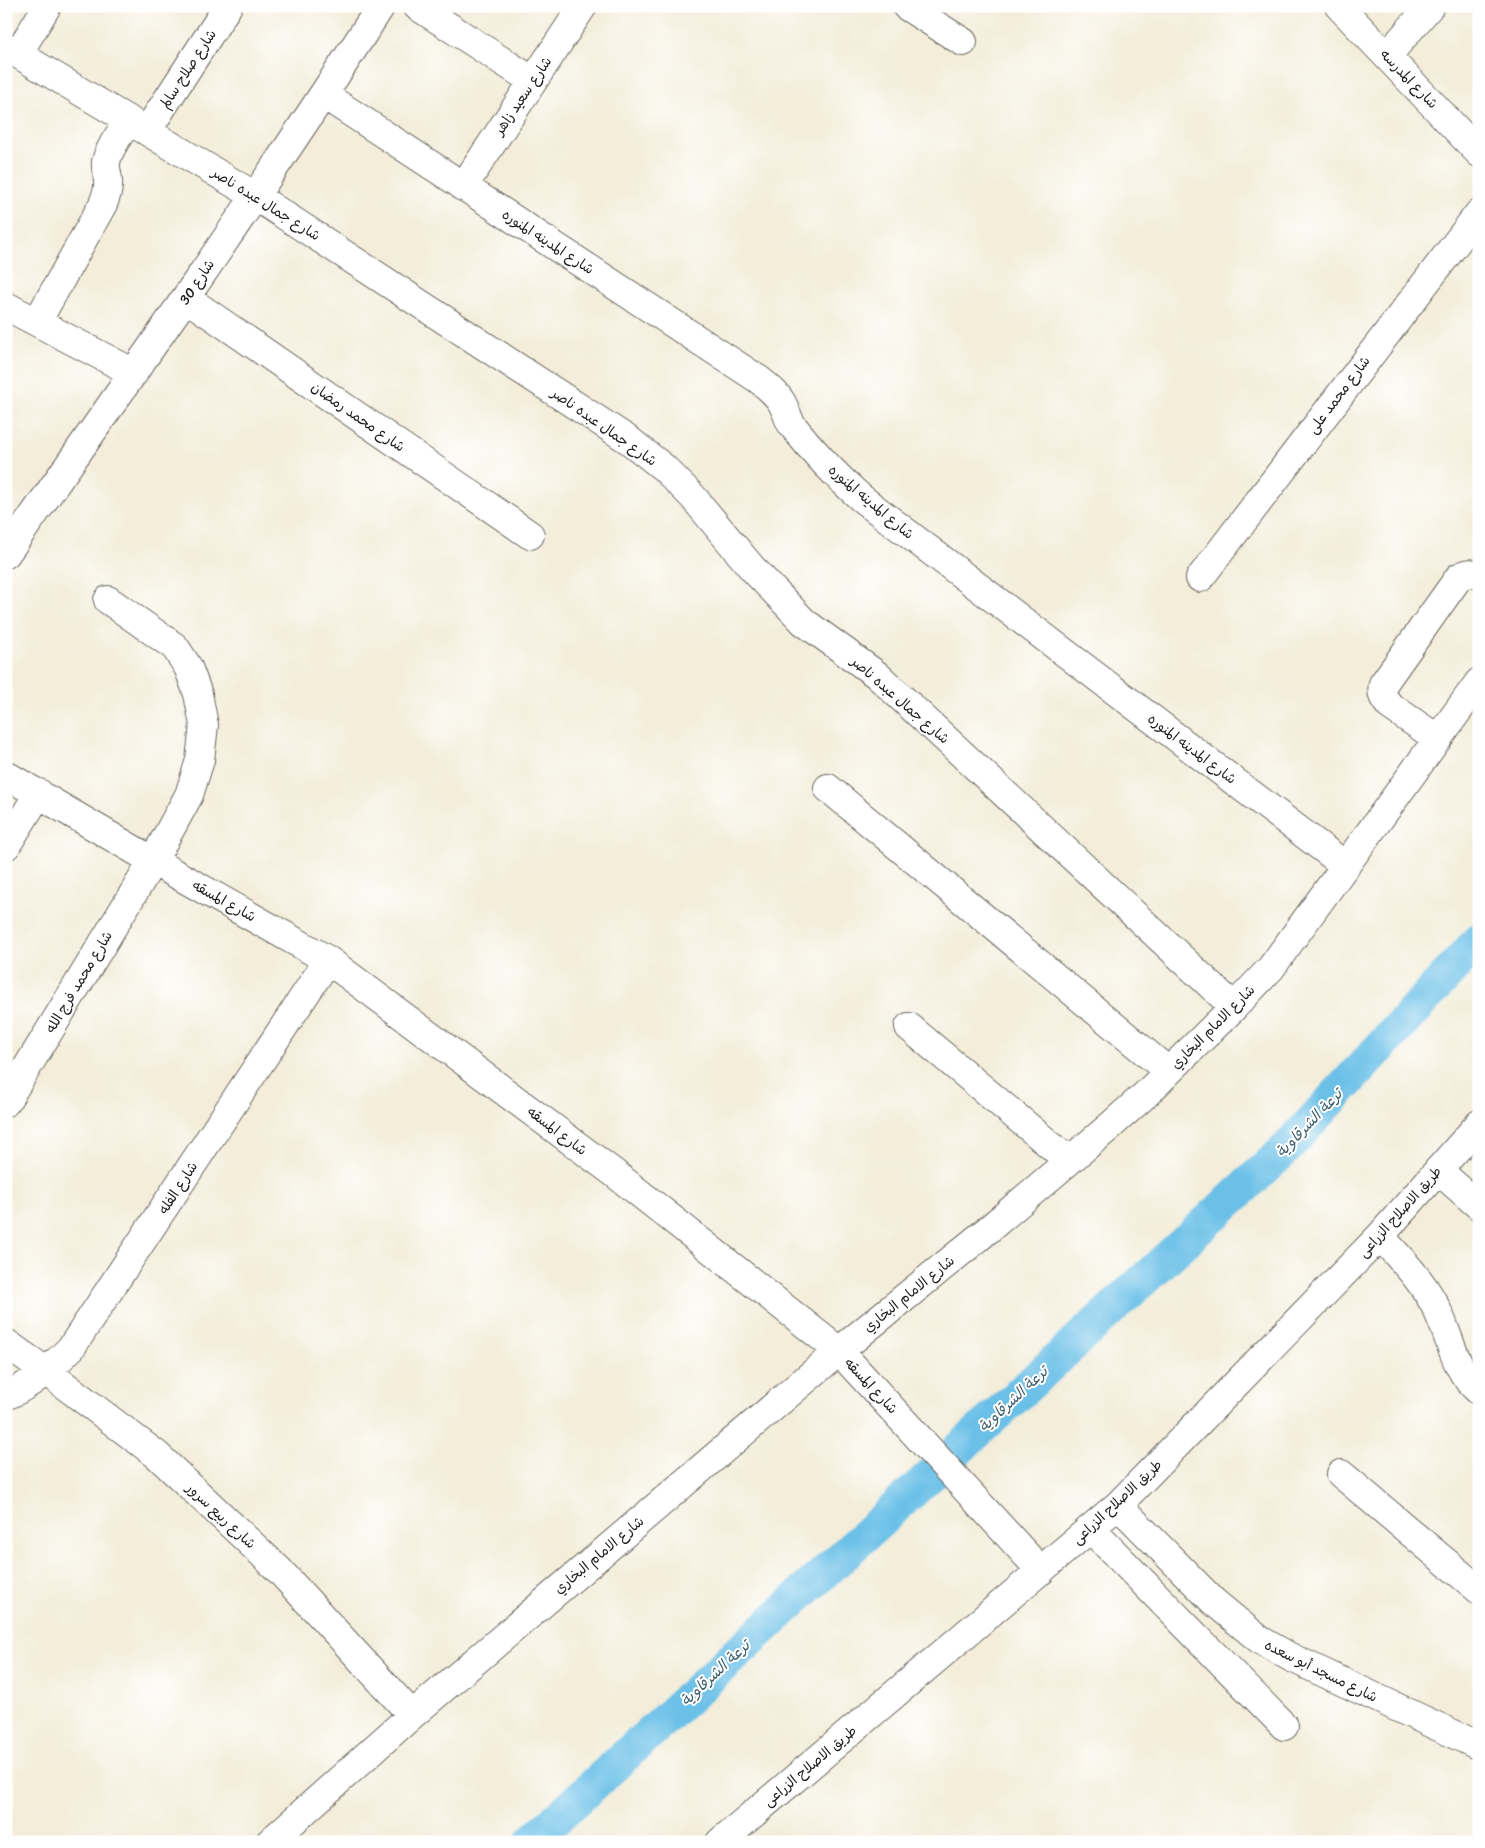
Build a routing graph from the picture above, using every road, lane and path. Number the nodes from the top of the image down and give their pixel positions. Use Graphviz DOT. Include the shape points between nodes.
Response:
graph roads {
  1 [pos="47,6"];
  2 [pos="228,6"];
  3 [pos="381,6"];
  4 [pos="417,6"];
  5 [pos="583,6"];
  6 [pos="906,6"];
  7 [pos="1339,6"];
  8 [pos="1430,6"];
  9 [pos="962,42"];
  10 [pos="10,51"];
  11 [pos="1387,56"];
  12 [pos="533,81"];
  13 [pos="324,95"];
  14 [pos="138,126"];
  15 [pos="1479,153"];
  16 [pos="464,187"];
  17 [pos="255,196"];
  18 [pos="1479,213"];
  19 [pos="186,298"];
  20 [pos="6,306"];
  21 [pos="37,322"];
  22 [pos="134,373"];
  23 [pos="530,536"];
  24 [pos="6,554"];
  25 [pos="1479,575"];
  26 [pos="1200,578"];
  27 [pos="108,600"];
  28 [pos="1479,682"];
  29 [pos="1438,739"];
  30 [pos="6,775"];
  31 [pos="828,788"];
  32 [pos="39,793"];
  33 [pos="6,846"];
  34 [pos="152,862"];
  35 [pos="1346,866"];
  36 [pos="328,960"];
  37 [pos="1234,1007"];
  38 [pos="909,1027"];
  39 [pos="1168,1071"];
  40 [pos="6,1102"];
  41 [pos="1479,1124"];
  42 [pos="1068,1160"];
  43 [pos="1438,1170"];
  44 [pos="1479,1206"];
  45 [pos="1380,1236"];
  46 [pos="6,1343"];
  47 [pos="839,1351"];
  48 [pos="47,1372"];
  49 [pos="1479,1391"];
  50 [pos="6,1396"];
  51 [pos="1341,1474"];
  52 [pos="1118,1505"];
  53 [pos="1091,1529"];
  54 [pos="1041,1571"];
  55 [pos="1479,1590"];
  56 [pos="412,1715"];
  57 [pos="1284,1726"];
  58 [pos="1479,1746"];
  59 [pos="270,1842"];
  60 [pos="720,1842"];
  1 -- 10 [label="street"];
  2 -- 14 [label="street, شارع صلاح سالم"];
  3 -- 13 [label="street, شارع 30"];
  4 -- 12 [label="street"];
  5 -- 12 [label="street, شارع سعيد زاهر"];
  6 -- 9 [label="street"];
  7 -- 11 [label="street, شارع المدرسه"];
  8 -- 11 [label="street"];
  10 -- 14 [label="street, شارع جمال عبده ناصر"];
  11 -- 15 [label="street, شارع المدرسه"];
  12 -- 16 [label="street, شارع سعيد زاهر"];
  13 -- 16 [label="street, شارع المدينه المنوره"];
  13 -- 17 [label="street, شارع 30"];
  14 -- 17 [label="street, شارع جمال عبده ناصر"];
  14 -- 21 [label="street, شارع صلاح سالم" via="112,147 106,160 109,179 103,204"];
  16 -- 35 [label="street, شارع المدينه المنوره" via="773,390 784,405 790,422 811,450 861,498"];
  17 -- 19 [label="street, شارع 30"];
  17 -- 37 [label="street, شارع جمال عبده ناصر" via="630,441 664,468 804,622 877,675"];
  18 -- 26 [label="street, شارع محمد على"];
  19 -- 22 [label="street, شارع 30"];
  19 -- 23 [label="street, شارع محمد رمضان"];
  20 -- 21 [label="street"];
  21 -- 22 [label="street"];
  22 -- 24 [label="street, شارع 30"];
  25 -- 29 [label="street" via="1466,573 1455,582 1383,684 1384,700 1390,706"];
  27 -- 34 [label="street, شارع محمد فرج الله" via="175,647 188,667 204,725 200,760 189,795"];
  28 -- 29 [label="street, شارع الامام البخاري"];
  29 -- 35 [label="street, شارع الامام البخاري"];
  30 -- 32 [label="street, شارع المسقه"];
  31 -- 39 [label="street"];
  32 -- 33 [label="street"];
  32 -- 34 [label="street, شارع المسقه"];
  34 -- 36 [label="street, شارع المسقه"];
  34 -- 40 [label="street, شارع محمد فرج الله"];
  35 -- 37 [label="street, شارع الامام البخاري" via="1271,968"];
  36 -- 47 [label="street, شارع المسقه" via="614,1173"];
  36 -- 48 [label="street, شارع الفله" via="90,1322 71,1348"];
  37 -- 39 [label="street, شارع الامام البخاري"];
  38 -- 42 [label="street"];
  39 -- 42 [label="street, شارع الامام البخاري" via="1109,1127"];
  41 -- 43 [label="street, طريق الاصلاح الزراعى"];
  42 -- 47 [label="street, شارع الامام البخاري"];
  43 -- 44 [label="street"];
  43 -- 45 [label="street, طريق الاصلاح الزراعى"];
  45 -- 49 [label="street" via="1434,1303 1457,1362"];
  45 -- 52 [label="street, طريق الاصلاح الزراعى"];
  46 -- 48 [label="street, شارع ربيع سرور"];
  47 -- 54 [label="street, شارع المسقه"];
  47 -- 56 [label="street, شارع الامام البخاري"];
  48 -- 50 [label="street, شارع الفله"];
  48 -- 56 [label="street, شارع ربيع سرور" via="157,1455 279,1570"];
  51 -- 55 [label="street"];
  52 -- 53 [label="street, طريق الاصلاح الزراعى"];
  52 -- 58 [label="street, شارع مسجد أبو سعده" via="1214,1602 1260,1640 1290,1658"];
  53 -- 54 [label="street, طريق الاصلاح الزراعى"];
  53 -- 57 [label="street"];
  54 -- 60 [label="street, طريق الاصلاح الزراعى"];
  56 -- 59 [label="street, شارع الامام البخاري"];
}
